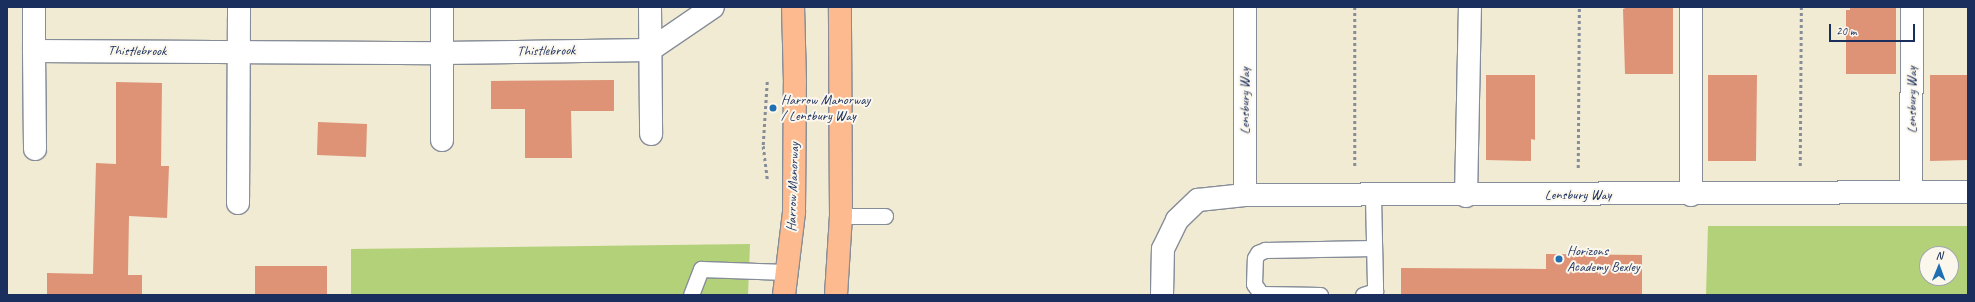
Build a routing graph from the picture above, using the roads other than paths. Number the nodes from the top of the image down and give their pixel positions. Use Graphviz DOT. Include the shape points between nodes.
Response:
graph roads {
  1 [pos="34,7"];
  2 [pos="239,7"];
  3 [pos="442,7"];
  4 [pos="650,7"];
  5 [pos="713,7"];
  6 [pos="793,7"];
  7 [pos="840,7"];
  8 [pos="1245,7"];
  9 [pos="1470,7"];
  10 [pos="1692,7"];
  11 [pos="1912,7"];
  12 [pos="650,50"];
  13 [pos="34,51"];
  14 [pos="239,52"];
  15 [pos="442,53"];
  16 [pos="651,134"];
  17 [pos="442,140"];
  18 [pos="35,148"];
  19 [pos="1912,192"];
  20 [pos="1968,192"];
  21 [pos="1245,195"];
  22 [pos="1691,195"];
  23 [pos="1364,196"];
  24 [pos="1466,196"];
  25 [pos="238,202"];
  26 [pos="841,216"];
  27 [pos="885,216"];
  28 [pos="1374,248"];
  29 [pos="786,272"];
  30 [pos="691,295"];
  31 [pos="784,295"];
  32 [pos="836,295"];
  33 [pos="1162,295"];
  34 [pos="1320,295"];
  35 [pos="1364,295"];
  1 -- 13 [label="street"];
  2 -- 14 [label="street"];
  3 -- 15 [label="street"];
  4 -- 12 [label="street"];
  5 -- 12 [label="street"];
  6 -- 29 [label="main road, Harrow Manorway" via="794,212"];
  7 -- 26 [label="main road"];
  8 -- 21 [label="street, Lensbury Way"];
  9 -- 24 [label="street"];
  10 -- 22 [label="street"];
  11 -- 19 [label="street, Lensbury Way"];
  12 -- 15 [label="street, Thistlebrook"];
  12 -- 16 [label="street"];
  13 -- 14 [label="street, Thistlebrook"];
  13 -- 18 [label="street"];
  14 -- 15 [label="street, Thistlebrook"];
  14 -- 25 [label="street"];
  15 -- 17 [label="street"];
  19 -- 20 [label="street, Lensbury Way"];
  19 -- 22 [label="street, Lensbury Way"];
  21 -- 23 [label="street, Lensbury Way"];
  21 -- 33 [label="street, Lensbury Way" via="1198,200 1177,220 1162,249"];
  22 -- 24 [label="street, Lensbury Way"];
  23 -- 24 [label="street, Lensbury Way"];
  23 -- 28 [label="lane"];
  26 -- 27 [label="lane"];
  26 -- 32 [label="main road"];
  28 -- 34 [label="lane" via="1265,250 1258,253 1255,258 1254,284 1261,294"];
  28 -- 35 [label="lane" via="1375,290"];
  29 -- 30 [label="lane" via="701,269"];
  29 -- 31 [label="main road, Harrow Manorway"];
}
